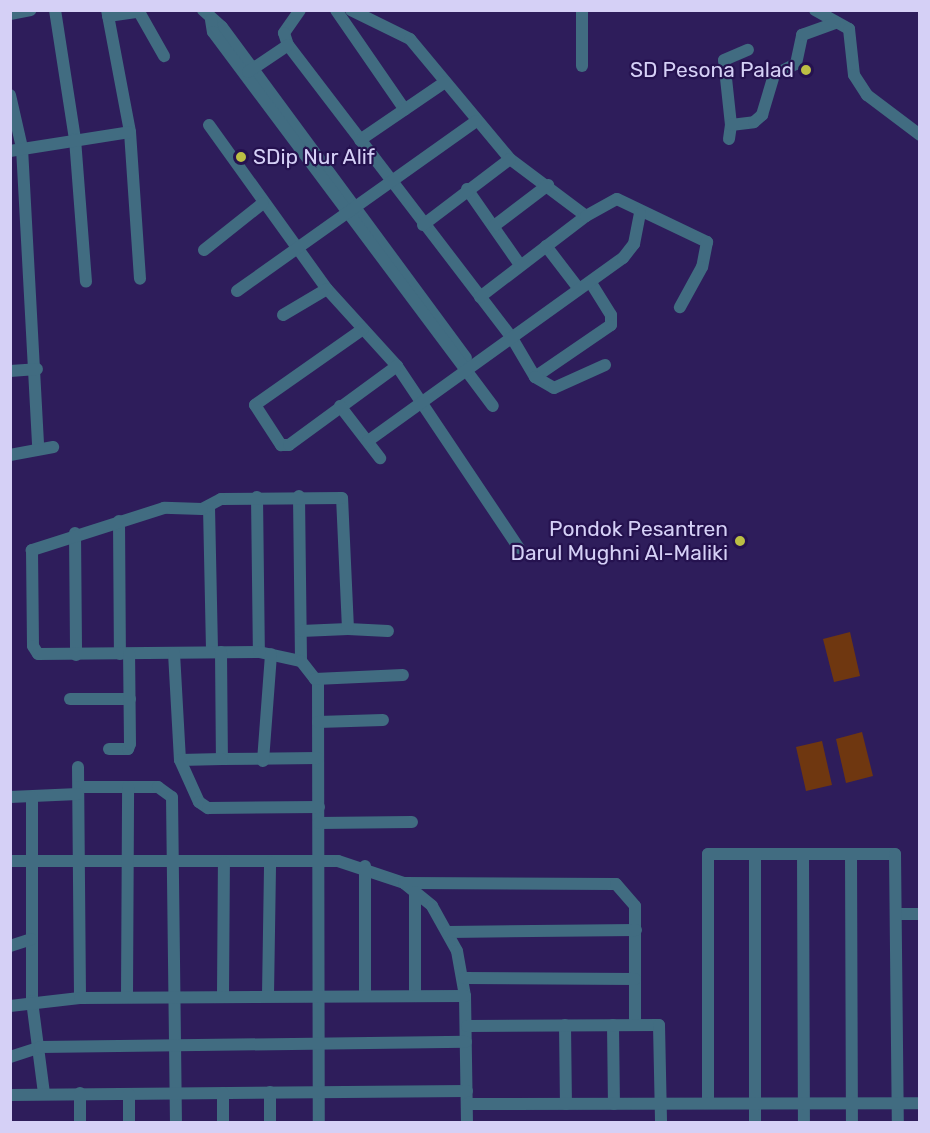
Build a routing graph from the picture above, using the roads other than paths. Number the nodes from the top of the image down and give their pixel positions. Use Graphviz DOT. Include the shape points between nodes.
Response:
graph roads {
  1 [pos="31,10"];
  2 [pos="55,10"];
  3 [pos="300,10"];
  4 [pos="336,10"];
  5 [pos="351,10"];
  6 [pos="582,10"];
  7 [pos="815,10"];
  8 [pos="138,11"];
  9 [pos="107,13"];
  10 [pos="10,14"];
  11 [pos="207,15"];
  12 [pos="835,23"];
  13 [pos="288,45"];
  14 [pos="748,50"];
  15 [pos="164,56"];
  16 [pos="582,66"];
  17 [pos="249,72"];
  18 [pos="445,82"];
  19 [pos="10,95"];
  20 [pos="405,110"];
  21 [pos="476,122"];
  22 [pos="209,125"];
  23 [pos="731,125"];
  24 [pos="130,132"];
  25 [pos="920,135"];
  26 [pos="75,139"];
  27 [pos="729,139"];
  28 [pos="360,140"];
  29 [pos="16,149"];
  30 [pos="510,159"];
  31 [pos="387,180"];
  32 [pos="548,185"];
  33 [pos="466,189"];
  34 [pos="263,203"];
  35 [pos="352,209"];
  36 [pos="640,214"];
  37 [pos="586,216"];
  38 [pos="423,225"];
  39 [pos="494,226"];
  40 [pos="546,246"];
  41 [pos="296,248"];
  42 [pos="204,250"];
  43 [pos="520,265"];
  44 [pos="140,279"];
  45 [pos="86,282"];
  46 [pos="591,283"];
  47 [pos="327,289"];
  48 [pos="579,289"];
  49 [pos="237,291"];
  50 [pos="480,297"];
  51 [pos="680,307"];
  52 [pos="283,315"];
  53 [pos="363,329"];
  54 [pos="512,338"];
  55 [pos="605,365"];
  56 [pos="397,366"];
  57 [pos="469,368"];
  58 [pos="37,369"];
  59 [pos="10,371"];
  60 [pos="535,377"];
  61 [pos="420,402"];
  62 [pos="340,406"];
  63 [pos="493,406"];
  64 [pos="368,441"];
  65 [pos="38,447"];
  66 [pos="53,447"];
  67 [pos="10,455"];
  68 [pos="380,458"];
  69 [pos="299,496"];
  70 [pos="257,497"];
  71 [pos="209,507"];
  72 [pos="119,520"];
  73 [pos="75,533"];
  74 [pos="519,548"];
  75 [pos="348,629"];
  76 [pos="301,631"];
  77 [pos="388,631"];
  78 [pos="217,652"];
  79 [pos="174,653"];
  80 [pos="265,653"];
  81 [pos="124,654"];
  82 [pos="76,655"];
  83 [pos="301,661"];
  84 [pos="403,675"];
  85 [pos="315,679"];
  86 [pos="70,699"];
  87 [pos="130,699"];
  88 [pos="383,720"];
  89 [pos="318,722"];
  90 [pos="109,749"];
  91 [pos="318,758"];
  92 [pos="222,759"];
  93 [pos="180,760"];
  94 [pos="263,761"];
  95 [pos="78,767"];
  96 [pos="128,787"];
  97 [pos="79,790"];
  98 [pos="32,797"];
  99 [pos="10,798"];
  100 [pos="319,807"];
  101 [pos="412,822"];
  102 [pos="319,823"];
  103 [pos="755,854"];
  104 [pos="803,854"];
  105 [pos="851,854"];
  106 [pos="10,861"];
  107 [pos="31,861"];
  108 [pos="77,861"];
  109 [pos="129,861"];
  110 [pos="173,861"];
  111 [pos="224,861"];
  112 [pos="319,861"];
  113 [pos="270,862"];
  114 [pos="365,866"];
  115 [pos="404,883"];
  116 [pos="415,892"];
  117 [pos="898,914"];
  118 [pos="920,914"];
  119 [pos="636,930"];
  120 [pos="448,932"];
  121 [pos="30,939"];
  122 [pos="10,946"];
  123 [pos="464,978"];
  124 [pos="635,979"];
  125 [pos="318,994"];
  126 [pos="268,995"];
  127 [pos="365,995"];
  128 [pos="415,995"];
  129 [pos="173,996"];
  130 [pos="223,996"];
  131 [pos="465,996"];
  132 [pos="127,997"];
  133 [pos="80,998"];
  134 [pos="32,1001"];
  135 [pos="10,1006"];
  136 [pos="565,1025"];
  137 [pos="613,1025"];
  138 [pos="635,1025"];
  139 [pos="466,1026"];
  140 [pos="466,1042"];
  141 [pos="175,1043"];
  142 [pos="319,1044"];
  143 [pos="40,1047"];
  144 [pos="10,1057"];
  145 [pos="319,1090"];
  146 [pos="270,1092"];
  147 [pos="44,1093"];
  148 [pos="80,1093"];
  149 [pos="176,1093"];
  150 [pos="223,1093"];
  151 [pos="129,1094"];
  152 [pos="10,1095"];
  153 [pos="467,1097"];
  154 [pos="804,1103"];
  155 [pos="898,1103"];
  156 [pos="920,1103"];
  157 [pos="566,1104"];
  158 [pos="614,1104"];
  159 [pos="661,1104"];
  160 [pos="708,1104"];
  161 [pos="756,1104"];
  162 [pos="852,1104"];
  163 [pos="80,1122"];
  164 [pos="129,1122"];
  165 [pos="176,1122"];
  166 [pos="223,1122"];
  167 [pos="270,1122"];
  168 [pos="319,1122"];
  169 [pos="467,1122"];
  170 [pos="661,1122"];
  171 [pos="756,1122"];
  172 [pos="804,1122"];
  173 [pos="852,1122"];
  174 [pos="898,1122"];
  1 -- 10 [label="street"];
  2 -- 26 [label="street"];
  3 -- 13 [label="street" via="284,33"];
  4 -- 20 [label="street"];
  5 -- 18 [label="street" via="411,39"];
  6 -- 16 [label="street"];
  7 -- 12 [label="street"];
  8 -- 9 [label="street"];
  8 -- 15 [label="street"];
  9 -- 24 [label="street"];
  11 -- 17 [label="street"];
  12 -- 23 [label="street" via="802,35 796,64 774,75 758,119"];
  12 -- 25 [label="street" via="849,29 860,87"];
  13 -- 17 [label="street"];
  13 -- 28 [label="street"];
  14 -- 23 [label="street" via="724,60"];
  17 -- 35 [label="street"];
  18 -- 20 [label="street"];
  18 -- 21 [label="street"];
  19 -- 29 [label="street"];
  20 -- 28 [label="street"];
  21 -- 30 [label="street"];
  21 -- 31 [label="street"];
  22 -- 34 [label="street"];
  23 -- 27 [label="street"];
  24 -- 26 [label="street"];
  24 -- 44 [label="street"];
  26 -- 29 [label="street"];
  26 -- 45 [label="street"];
  28 -- 31 [label="street"];
  29 -- 58 [label="street"];
  30 -- 32 [label="street"];
  30 -- 33 [label="street"];
  31 -- 35 [label="street"];
  31 -- 38 [label="street"];
  32 -- 37 [label="street"];
  32 -- 39 [label="street"];
  33 -- 38 [label="street"];
  33 -- 39 [label="street"];
  34 -- 41 [label="street"];
  34 -- 42 [label="street"];
  35 -- 41 [label="street"];
  35 -- 57 [label="street"];
  36 -- 37 [label="street" via="612,199"];
  36 -- 46 [label="street" via="634,244"];
  36 -- 51 [label="street" via="697,234 708,246"];
  37 -- 40 [label="street"];
  38 -- 50 [label="street"];
  39 -- 43 [label="street"];
  40 -- 43 [label="street"];
  40 -- 48 [label="street"];
  41 -- 47 [label="street"];
  41 -- 49 [label="street"];
  43 -- 50 [label="street"];
  46 -- 48 [label="street"];
  46 -- 60 [label="street" via="609,309 611,325"];
  47 -- 52 [label="street"];
  47 -- 53 [label="street"];
  48 -- 54 [label="street"];
  50 -- 54 [label="street"];
  53 -- 56 [label="street"];
  53 -- 62 [label="street" via="254,407 287,446"];
  54 -- 57 [label="street"];
  54 -- 60 [label="street"];
  55 -- 60 [label="street" via="554,388"];
  56 -- 61 [label="street"];
  56 -- 62 [label="street"];
  57 -- 61 [label="street"];
  57 -- 63 [label="street"];
  58 -- 59 [label="street"];
  58 -- 65 [label="street"];
  61 -- 64 [label="street"];
  61 -- 74 [label="street"];
  62 -- 64 [label="street"];
  64 -- 68 [label="street"];
  65 -- 66 [label="street"];
  65 -- 67 [label="street"];
  69 -- 70 [label="street"];
  69 -- 75 [label="street" via="342,498"];
  69 -- 76 [label="street"];
  70 -- 71 [label="street" via="221,499"];
  70 -- 80 [label="street"];
  71 -- 72 [label="street" via="164,508"];
  71 -- 78 [label="street"];
  72 -- 73 [label="street"];
  72 -- 81 [label="street"];
  73 -- 82 [label="street"];
  73 -- 82 [label="street" via="32,550 32,636 38,654"];
  75 -- 76 [label="street"];
  75 -- 77 [label="street"];
  76 -- 83 [label="street"];
  78 -- 79 [label="street"];
  78 -- 80 [label="street"];
  78 -- 92 [label="street"];
  79 -- 81 [label="street"];
  79 -- 93 [label="street"];
  80 -- 83 [label="street"];
  80 -- 94 [label="street"];
  81 -- 82 [label="street"];
  81 -- 87 [label="street"];
  83 -- 85 [label="street"];
  84 -- 85 [label="street"];
  85 -- 89 [label="street"];
  86 -- 87 [label="street"];
  87 -- 90 [label="street" via="128,749"];
  88 -- 89 [label="street"];
  89 -- 91 [label="street"];
  91 -- 94 [label="street"];
  91 -- 100 [label="street"];
  92 -- 93 [label="street"];
  92 -- 94 [label="street"];
  93 -- 100 [label="street" via="199,802 208,808"];
  95 -- 97 [label="street"];
  96 -- 97 [label="street"];
  96 -- 109 [label="street"];
  96 -- 110 [label="street" via="158,787 172,797"];
  97 -- 98 [label="street"];
  97 -- 108 [label="street"];
  98 -- 99 [label="street"];
  98 -- 107 [label="street"];
  100 -- 102 [label="street"];
  101 -- 102 [label="street"];
  102 -- 112 [label="street"];
  103 -- 104 [label="street"];
  103 -- 160 [label="street" via="712,852 707,857"];
  103 -- 161 [label="street"];
  104 -- 105 [label="street"];
  104 -- 154 [label="street"];
  105 -- 117 [label="street" via="898,855"];
  105 -- 162 [label="street"];
  106 -- 107 [label="street"];
  107 -- 108 [label="street"];
  107 -- 121 [label="street"];
  108 -- 109 [label="street"];
  108 -- 133 [label="street"];
  109 -- 110 [label="street"];
  109 -- 132 [label="street"];
  110 -- 111 [label="street"];
  110 -- 129 [label="street"];
  111 -- 113 [label="street"];
  111 -- 130 [label="street"];
  112 -- 113 [label="street"];
  112 -- 114 [label="street"];
  112 -- 125 [label="street"];
  113 -- 126 [label="street"];
  114 -- 115 [label="street"];
  114 -- 127 [label="street"];
  115 -- 116 [label="street"];
  115 -- 119 [label="street" via="616,884 635,906"];
  116 -- 120 [label="street" via="432,906"];
  116 -- 128 [label="street"];
  117 -- 118 [label="street"];
  117 -- 155 [label="street"];
  119 -- 120 [label="street"];
  119 -- 124 [label="street"];
  120 -- 123 [label="street"];
  121 -- 122 [label="street"];
  121 -- 134 [label="street"];
  123 -- 124 [label="street"];
  123 -- 131 [label="street"];
  124 -- 138 [label="street"];
  125 -- 126 [label="street"];
  125 -- 127 [label="street"];
  125 -- 142 [label="street"];
  126 -- 130 [label="street"];
  127 -- 128 [label="street"];
  128 -- 131 [label="street"];
  129 -- 130 [label="street"];
  129 -- 132 [label="street"];
  129 -- 141 [label="street"];
  131 -- 139 [label="street"];
  132 -- 133 [label="street"];
  133 -- 134 [label="street"];
  134 -- 135 [label="street"];
  134 -- 143 [label="street"];
  136 -- 137 [label="street"];
  136 -- 139 [label="street"];
  136 -- 157 [label="street"];
  137 -- 138 [label="street"];
  137 -- 158 [label="street"];
  138 -- 159 [label="street" via="661,1027"];
  139 -- 140 [label="street"];
  140 -- 142 [label="street"];
  140 -- 153 [label="street"];
  141 -- 142 [label="street"];
  141 -- 143 [label="street"];
  141 -- 149 [label="street"];
  142 -- 145 [label="street"];
  143 -- 144 [label="street"];
  143 -- 147 [label="street"];
  145 -- 146 [label="street"];
  145 -- 153 [label="street"];
  145 -- 168 [label="street"];
  146 -- 150 [label="street"];
  146 -- 167 [label="street"];
  147 -- 148 [label="street"];
  147 -- 152 [label="street"];
  148 -- 151 [label="street"];
  148 -- 163 [label="street"];
  149 -- 150 [label="street"];
  149 -- 151 [label="street"];
  149 -- 165 [label="street"];
  150 -- 166 [label="street"];
  151 -- 164 [label="street"];
  153 -- 157 [label="street"];
  153 -- 169 [label="street"];
  154 -- 161 [label="street"];
  154 -- 162 [label="street"];
  154 -- 172 [label="street"];
  155 -- 156 [label="street"];
  155 -- 162 [label="street"];
  155 -- 174 [label="street"];
  157 -- 158 [label="street"];
  158 -- 159 [label="street"];
  159 -- 160 [label="street"];
  159 -- 170 [label="street"];
  160 -- 161 [label="street"];
  161 -- 171 [label="street"];
  162 -- 173 [label="street"];
}
